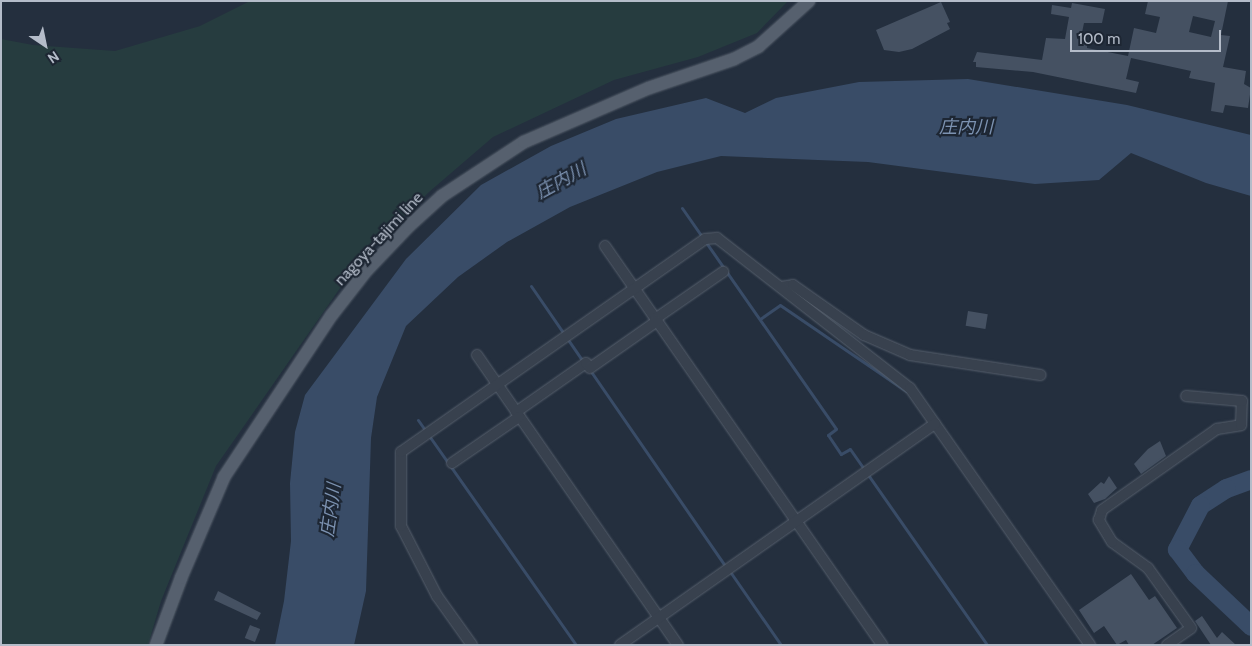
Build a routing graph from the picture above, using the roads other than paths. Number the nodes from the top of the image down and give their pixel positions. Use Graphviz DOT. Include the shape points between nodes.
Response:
graph roads {
  1 [pos="809,1"];
  2 [pos="605,246"];
  3 [pos="723,272"];
  4 [pos="781,287"];
  5 [pos="634,288"];
  6 [pos="656,320"];
  7 [pos="477,355"];
  8 [pos="1040,375"];
  9 [pos="497,384"];
  10 [pos="1186,396"];
  11 [pos="518,414"];
  12 [pos="935,424"];
  13 [pos="452,463"];
  14 [pos="797,520"];
  15 [pos="659,617"];
  16 [pos="156,645"];
  17 [pos="472,645"];
  18 [pos="620,645"];
  19 [pos="678,645"];
  20 [pos="882,645"];
  21 [pos="1090,645"];
  22 [pos="1167,645"];
  1 -- 16 [label="main road, nagoya-tajimi line" via="759,46 734,59 649,88 524,142 442,196 409,226 367,270 331,316 224,477 180,578"];
  2 -- 5 [label="street"];
  3 -- 6 [label="street"];
  4 -- 5 [label="street" via="717,238 705,238"];
  4 -- 8 [label="street" via="793,285 864,335 910,355"];
  4 -- 12 [label="street" via="900,377"];
  5 -- 6 [label="street"];
  5 -- 9 [label="street"];
  6 -- 11 [label="street" via="590,368 586,363"];
  6 -- 14 [label="street"];
  7 -- 9 [label="street"];
  9 -- 11 [label="street"];
  9 -- 17 [label="street" via="401,452 401,526 437,596"];
  10 -- 22 [label="street" via="1242,401 1241,425 1217,429 1102,510 1099,520 1112,542 1148,568 1191,628"];
  11 -- 13 [label="street"];
  11 -- 15 [label="street"];
  12 -- 14 [label="street"];
  12 -- 21 [label="street"];
  14 -- 15 [label="street"];
  14 -- 20 [label="street"];
  15 -- 18 [label="street"];
  15 -- 19 [label="street"];
}
